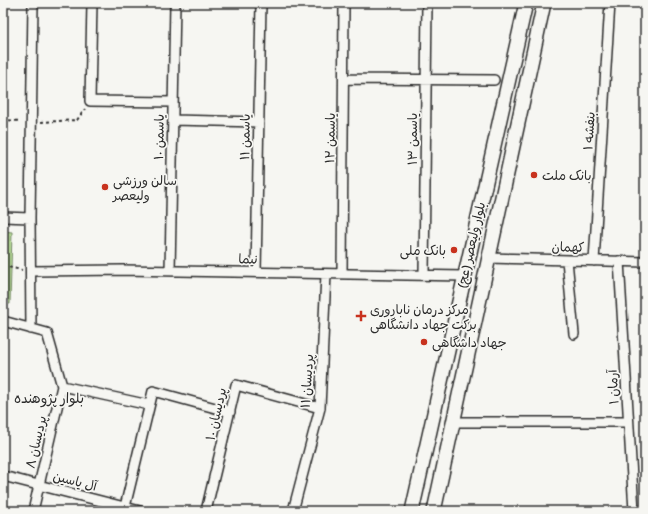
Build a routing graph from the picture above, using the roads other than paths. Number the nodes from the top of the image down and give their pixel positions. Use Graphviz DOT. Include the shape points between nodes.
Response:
graph roads {
  1 [pos="33,3"];
  2 [pos="92,3"];
  3 [pos="175,3"];
  4 [pos="261,3"];
  5 [pos="344,3"];
  6 [pos="427,3"];
  7 [pos="526,3"];
  8 [pos="544,3"];
  9 [pos="610,3"];
  10 [pos="344,79"];
  11 [pos="425,79"];
  12 [pos="494,80"];
  13 [pos="173,102"];
  14 [pos="173,120"];
  15 [pos="259,122"];
  16 [pos="3,217"];
  17 [pos="30,218"];
  18 [pos="490,258"];
  19 [pos="567,260"];
  20 [pos="594,260"];
  21 [pos="619,261"];
  22 [pos="645,262"];
  23 [pos="32,271"];
  24 [pos="170,271"];
  25 [pos="256,272"];
  26 [pos="326,274"];
  27 [pos="342,274"];
  28 [pos="424,275"];
  29 [pos="464,276"];
  30 [pos="3,321"];
  31 [pos="31,329"];
  32 [pos="574,334"];
  33 [pos="62,386"];
  34 [pos="149,405"];
  35 [pos="320,408"];
  36 [pos="230,412"];
  37 [pos="454,422"];
  38 [pos="628,422"];
  39 [pos="3,476"];
  40 [pos="39,485"];
  41 [pos="124,509"];
  42 [pos="33,511"];
  43 [pos="140,511"];
  44 [pos="206,511"];
  45 [pos="292,511"];
  46 [pos="413,511"];
  47 [pos="434,511"];
  48 [pos="634,511"];
  1 -- 17 [label="street"];
  2 -- 13 [label="street" via="90,101"];
  3 -- 13 [label="street, یاسمن ۱۰"];
  4 -- 15 [label="street, یاسمن ۱۱"];
  5 -- 10 [label="street, یاسمن ۱۲"];
  6 -- 11 [label="street, یاسمن ۱۳"];
  7 -- 29 [label="main road, بلوار ولیعصر (عج)"];
  8 -- 18 [label="main road, بلوار ولیعصر (عج)"];
  9 -- 20 [label="street, بنفشه ۱"];
  10 -- 11 [label="street"];
  10 -- 27 [label="street, یاسمن ۱۲"];
  11 -- 12 [label="street"];
  11 -- 28 [label="street, یاسمن ۱۳"];
  13 -- 14 [label="street, یاسمن ۱۰"];
  14 -- 15 [label="street"];
  14 -- 24 [label="street, یاسمن ۱۰"];
  15 -- 25 [label="street, یاسمن ۱۱"];
  16 -- 17 [label="street"];
  17 -- 23 [label="street"];
  18 -- 19 [label="street, کهمان"];
  18 -- 37 [label="main road, بلوار ولیعصر (عج)"];
  19 -- 20 [label="street, کهمان"];
  19 -- 32 [label="street"];
  20 -- 21 [label="street, کهمان"];
  21 -- 22 [label="street, کهمان"];
  21 -- 38 [label="street, آرمان ۱"];
  23 -- 24 [label="street, نیما"];
  23 -- 31 [label="street"];
  24 -- 25 [label="street, نیما"];
  25 -- 26 [label="street, نیما"];
  26 -- 27 [label="street, نیما"];
  26 -- 35 [label="street, پردیسان ۱۱"];
  27 -- 28 [label="street, نیما"];
  28 -- 29 [label="street, نیما"];
  29 -- 46 [label="main road, بلوار ولیعصر (عج)"];
  30 -- 31 [label="street"];
  31 -- 33 [label="street, پردیسان ۸" via="47,333"];
  33 -- 34 [label="street"];
  33 -- 40 [label="street, پردیسان ۸"];
  34 -- 36 [label="street" via="153,391"];
  34 -- 41 [label="street"];
  35 -- 36 [label="street, پردیسان ۱۰" via="236,385"];
  35 -- 45 [label="street, پردیسان ۱۱"];
  36 -- 44 [label="street, پردیسان ۱۰"];
  37 -- 38 [label="street"];
  37 -- 47 [label="main road, بلوار ولیعصر (عج)"];
  38 -- 48 [label="street, آرمان ۱"];
  39 -- 40 [label="street, آل یاسین"];
  40 -- 41 [label="street, آل یاسین"];
  40 -- 42 [label="street, پردیسان ۸"];
  41 -- 43 [label="street, آل یاسین"];
}
